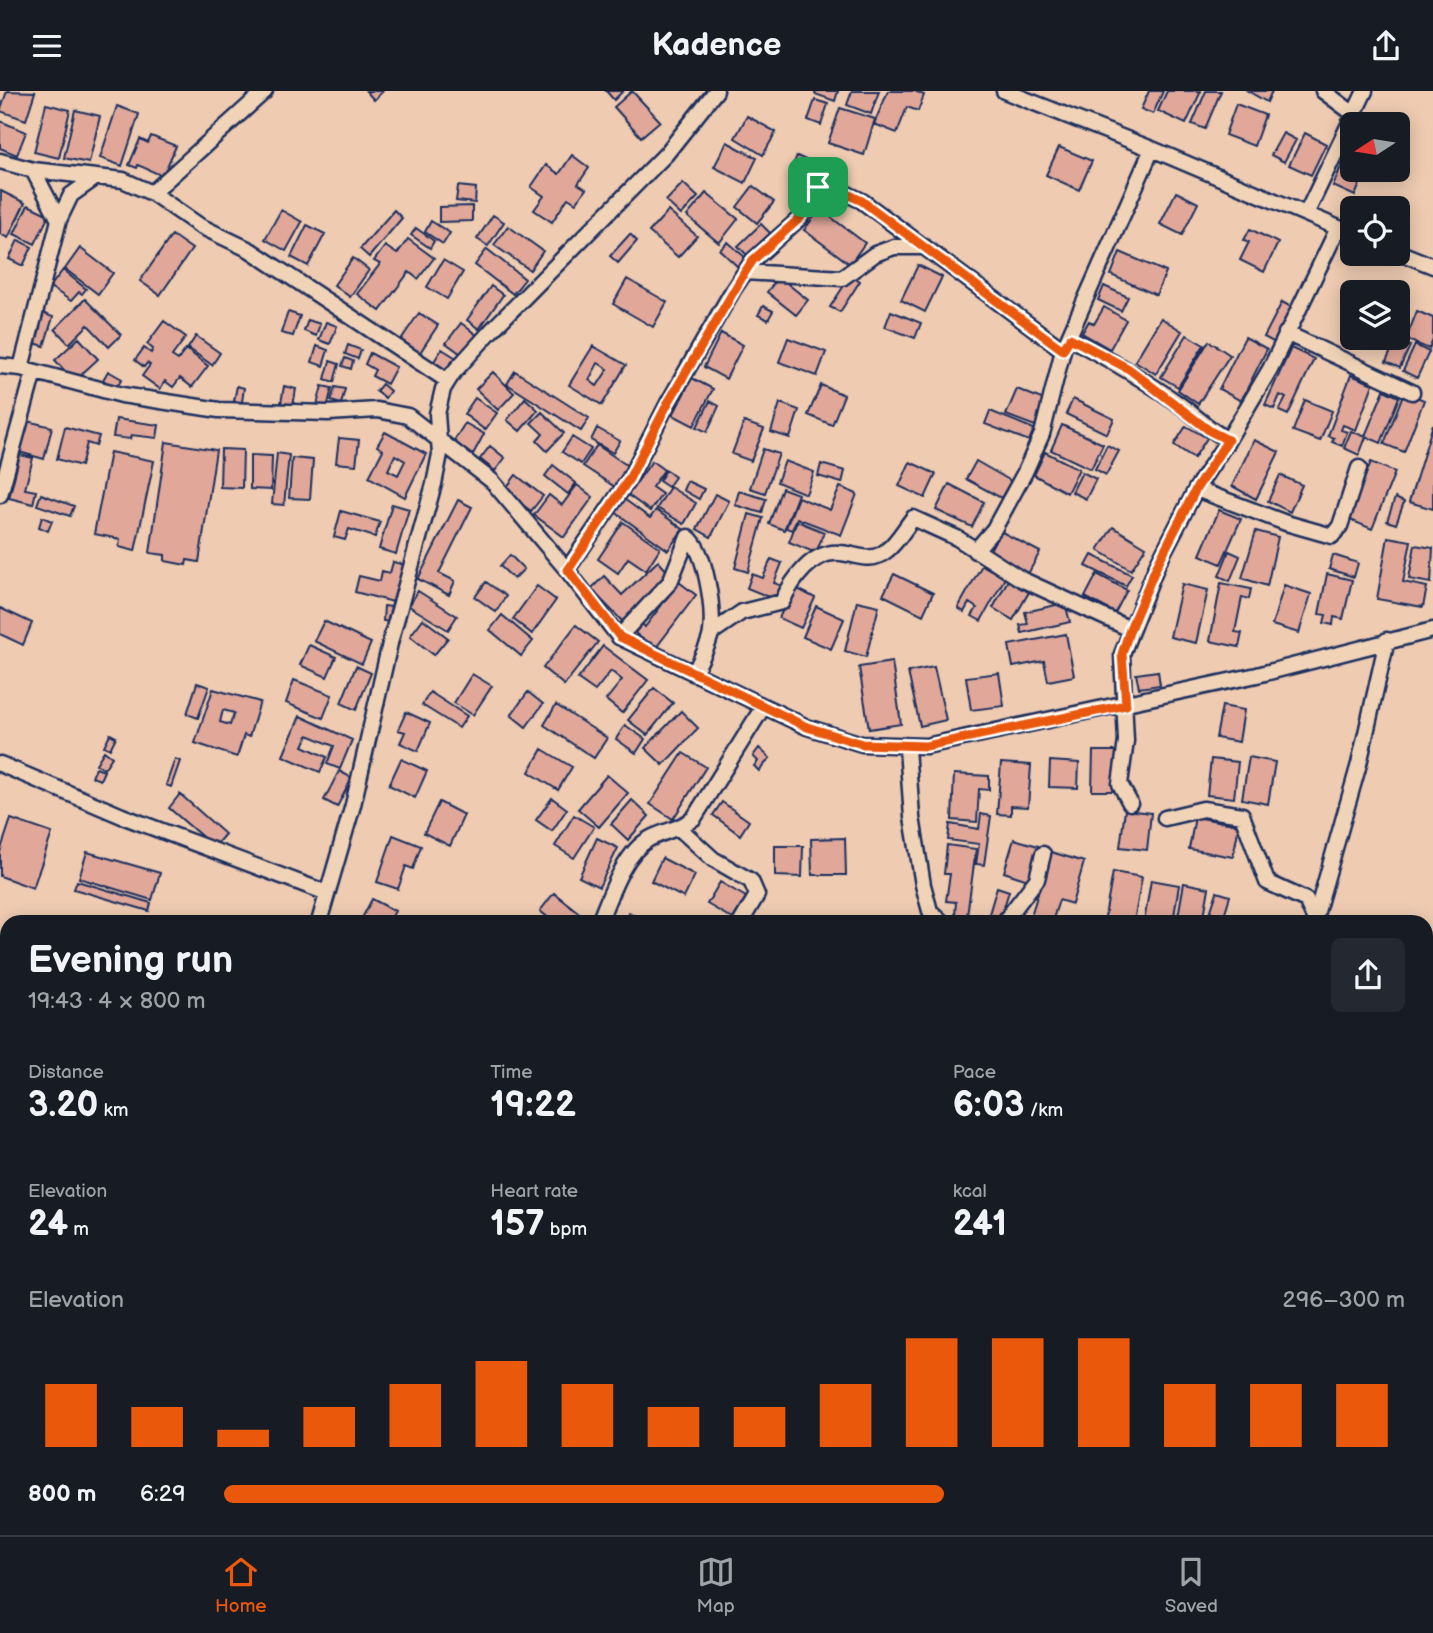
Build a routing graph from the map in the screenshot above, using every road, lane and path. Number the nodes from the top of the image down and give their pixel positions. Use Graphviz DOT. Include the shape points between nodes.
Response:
graph roads {
  1 [pos="265,91"];
  2 [pos="716,91"];
  3 [pos="1004,91"];
  4 [pos="1322,91"];
  5 [pos="1365,91"];
  6 [pos="1351,112"];
  7 [pos="1355,112"];
  8 [pos="1340,143"];
  9 [pos="1152,149"];
  10 [pos="0,160"];
  11 [pos="33,170"];
  12 [pos="95,178"];
  13 [pos="152,193"];
  14 [pos="1307,212"];
  15 [pos="59,220"];
  16 [pos="1338,228"];
  17 [pos="920,247"];
  18 [pos="1410,257"];
  19 [pos="1433,266"];
  20 [pos="745,272"];
  21 [pos="1286,333"];
  22 [pos="1066,344"];
  23 [pos="0,366"];
  24 [pos="27,370"];
  25 [pos="448,381"];
  26 [pos="1412,391"];
  27 [pos="439,439"];
  28 [pos="1228,440"];
  29 [pos="1359,468"];
  30 [pos="1196,489"];
  31 [pos="0,495"];
  32 [pos="975,551"];
  33 [pos="568,570"];
  34 [pos="1130,629"];
  35 [pos="1433,630"];
  36 [pos="711,633"];
  37 [pos="620,637"];
  38 [pos="1387,640"];
  39 [pos="694,674"];
  40 [pos="1126,705"];
  41 [pos="762,707"];
  42 [pos="907,748"];
  43 [pos="2,770"];
  44 [pos="1130,803"];
  45 [pos="1164,818"];
  46 [pos="679,828"];
  47 [pos="1043,854"];
  48 [pos="327,893"];
  49 [pos="321,915"];
  50 [pos="602,915"];
  51 [pos="745,915"];
  52 [pos="935,915"];
  53 [pos="1009,915"];
  54 [pos="1312,915"];
  55 [pos="1317,915"];
  1 -- 13 [label="street"];
  2 -- 25 [label="street" via="666,154 491,331"];
  3 -- 9 [label="street"];
  4 -- 6 [label="street"];
  5 -- 7 [label="street"];
  8 -- 14 [label="street"];
  9 -- 14 [label="street"];
  9 -- 22 [label="street"];
  10 -- 11 [label="street"];
  11 -- 12 [label="street"];
  11 -- 15 [label="street"];
  12 -- 13 [label="street" via="123,180"];
  12 -- 15 [label="street" via="71,195"];
  13 -- 25 [label="street" via="200,226 250,250"];
  14 -- 16 [label="street"];
  15 -- 24 [label="street"];
  16 -- 21 [label="street"];
  17 -- 20 [label="street" via="894,247 875,254 842,278"];
  17 -- 20 [label="street" via="862,201 829,185 818,187 800,218"];
  17 -- 22 [label="street"];
  18 -- 19 [label="street"];
  20 -- 33 [label="street" via="629,479"];
  21 -- 26 [label="street"];
  21 -- 28 [label="street" via="1250,407"];
  22 -- 28 [label="street" via="1129,369"];
  22 -- 32 [label="street" via="1031,460 994,529"];
  23 -- 24 [label="street"];
  24 -- 27 [label="street" via="122,395 219,410 377,410 408,416"];
  24 -- 31 [label="street"];
  25 -- 27 [label="street" via="437,414"];
  27 -- 33 [label="street" via="492,481"];
  27 -- 48 [label="street" via="434,484 391,639 354,805"];
  28 -- 30 [label="street"];
  29 -- 30 [label="street" via="1340,526 1332,535"];
  30 -- 34 [label="street"];
  32 -- 34 [label="street" via="1021,579"];
  32 -- 36 [label="street" via="914,517 886,552 867,559 839,552 817,558 791,584 782,602 742,612"];
  33 -- 37 [label="street"];
  34 -- 40 [label="street" via="1122,654"];
  35 -- 38 [label="street"];
  36 -- 37 [label="street" via="705,565 688,537 670,582"];
  36 -- 39 [label="street"];
  37 -- 39 [label="street"];
  38 -- 40 [label="street"];
  38 -- 55 [label="street" via="1359,764"];
  39 -- 41 [label="street"];
  40 -- 42 [label="street"];
  40 -- 44 [label="street" via="1121,785"];
  41 -- 42 [label="street" via="862,744"];
  41 -- 46 [label="street" via="694,818"];
  42 -- 52 [label="street" via="923,885"];
  43 -- 48 [label="street"];
  45 -- 54 [label="street" via="1203,809 1242,815 1267,882 1306,900"];
  46 -- 50 [label="street" via="635,849"];
  46 -- 51 [label="street" via="713,859 751,881 757,895"];
  47 -- 53 [label="street" via="1037,879"];
  48 -- 49 [label="street"];
}
